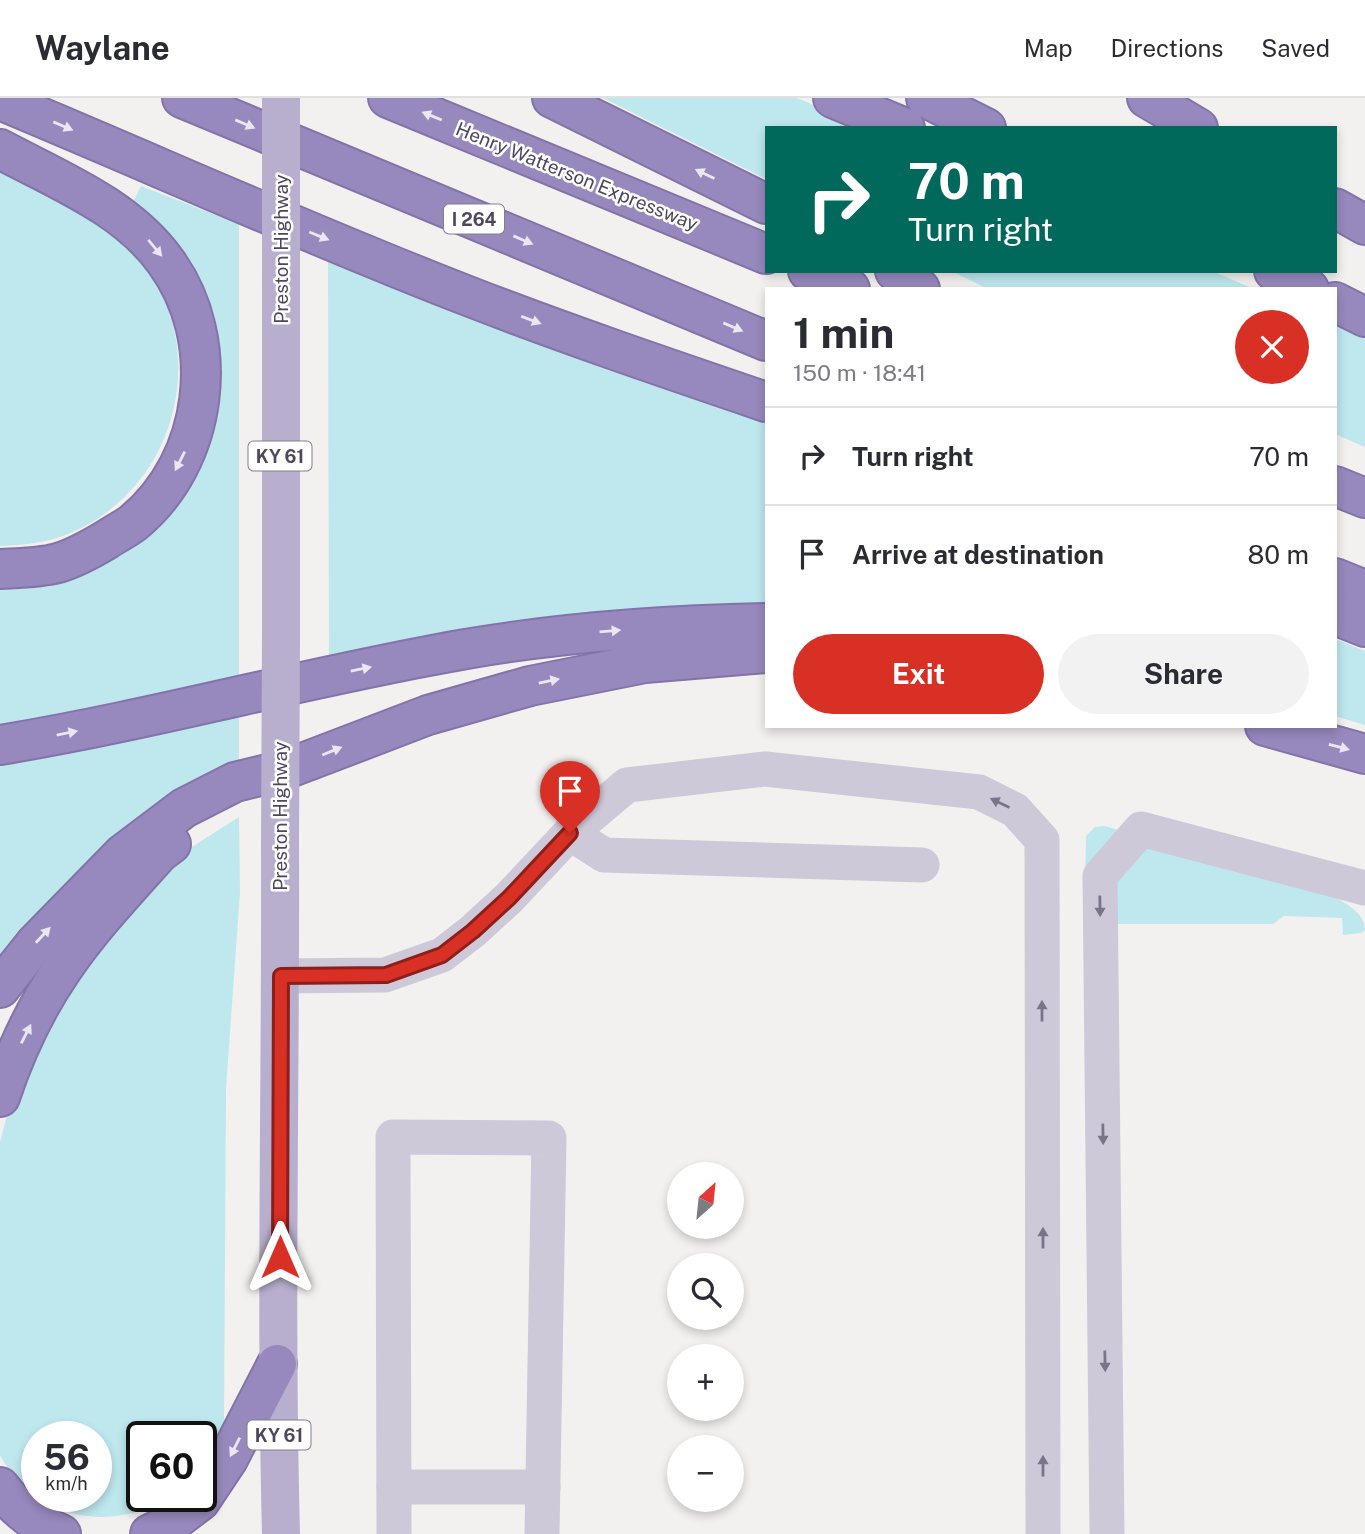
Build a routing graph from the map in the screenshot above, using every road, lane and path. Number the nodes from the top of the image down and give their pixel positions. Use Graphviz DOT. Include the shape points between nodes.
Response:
graph roads {
  1 [pos="182,98"];
  2 [pos="281,98"];
  3 [pos="388,98"];
  4 [pos="552,98"];
  5 [pos="833,98"];
  6 [pos="926,98"];
  7 [pos="1147,98"];
  8 [pos="0,100"];
  9 [pos="900,126"];
  10 [pos="982,126"];
  11 [pos="1195,126"];
  12 [pos="0,149"];
  13 [pos="765,204"];
  14 [pos="1337,209"];
  15 [pos="1365,225"];
  16 [pos="765,254"];
  17 [pos="813,273"];
  18 [pos="898,273"];
  19 [pos="1278,273"];
  20 [pos="845,287"];
  21 [pos="917,287"];
  22 [pos="1305,287"];
  23 [pos="1337,303"];
  24 [pos="1365,317"];
  25 [pos="765,341"];
  26 [pos="765,402"];
  27 [pos="1337,487"];
  28 [pos="1365,498"];
  29 [pos="0,569"];
  30 [pos="1337,579"];
  31 [pos="1365,590"];
  32 [pos="1337,616"];
  33 [pos="765,623"];
  34 [pos="1365,627"];
  35 [pos="765,653"];
  36 [pos="1272,728"];
  37 [pos="0,745"];
  38 [pos="1365,754"];
  39 [pos="270,774"];
  40 [pos="570,833"];
  41 [pos="922,865"];
  42 [pos="1365,888"];
  43 [pos="281,976"];
  44 [pos="0,988"];
  45 [pos="0,1097"];
  46 [pos="277,1364"];
  47 [pos="0,1487"];
  48 [pos="394,1487"];
  49 [pos="543,1487"];
  50 [pos="61,1534"];
  51 [pos="149,1534"];
  52 [pos="281,1534"];
  53 [pos="394,1534"];
  54 [pos="542,1534"];
  55 [pos="1043,1534"];
  56 [pos="1107,1534"];
  1 -- 25 [label="highway, I 264, one-way"];
  2 -- 43 [label="main road, Preston Highway / KY 61, bridge"];
  16 -- 3 [label="highway, Henry Watterson Expressway, one-way"];
  13 -- 4 [label="highway, one-way"];
  5 -- 9 [label="highway"];
  6 -- 10 [label="highway"];
  7 -- 11 [label="highway"];
  8 -- 26 [label="highway, one-way" via="467,296"];
  12 -- 29 [label="highway, one-way" via="103,205 149,240 180,284 190,309 202,384 180,462 151,506 132,524 59,563"];
  14 -- 15 [label="highway"];
  17 -- 20 [label="highway"];
  18 -- 21 [label="highway"];
  19 -- 22 [label="highway"];
  23 -- 24 [label="highway"];
  27 -- 28 [label="highway"];
  30 -- 31 [label="highway"];
  32 -- 34 [label="highway"];
  37 -- 33 [label="highway, one-way" via="468,649 608,631"];
  39 -- 35 [label="highway, one-way" via="428,715 530,686 645,663"];
  36 -- 38 [label="highway, one-way"];
  44 -- 39 [label="highway, one-way" via="35,944 123,854 184,808 235,782"];
  45 -- 39 [label="highway, one-way" via="46,995 99,922 159,853"];
  40 -- 41 [label="lane" via="604,855"];
  40 -- 43 [label="lane" via="509,898 442,955 386,975"];
  55 -- 40 [label="lane, one-way" via="1042,840 1015,810 979,792 765,769 627,785"];
  42 -- 56 [label="lane, one-way" via="1141,829 1100,876"];
  43 -- 46 [label="main road, Preston Highway / KY 61"];
  46 -- 51 [label="highway, one-way" via="228,1460 200,1501"];
  46 -- 52 [label="main road, Preston Highway / KY 61"];
  47 -- 50 [label="highway" via="23,1514"];
  48 -- 49 [label="lane"];
  48 -- 49 [label="lane" via="393,1137 549,1138"];
  48 -- 53 [label="lane"];
  49 -- 54 [label="lane"];
}
